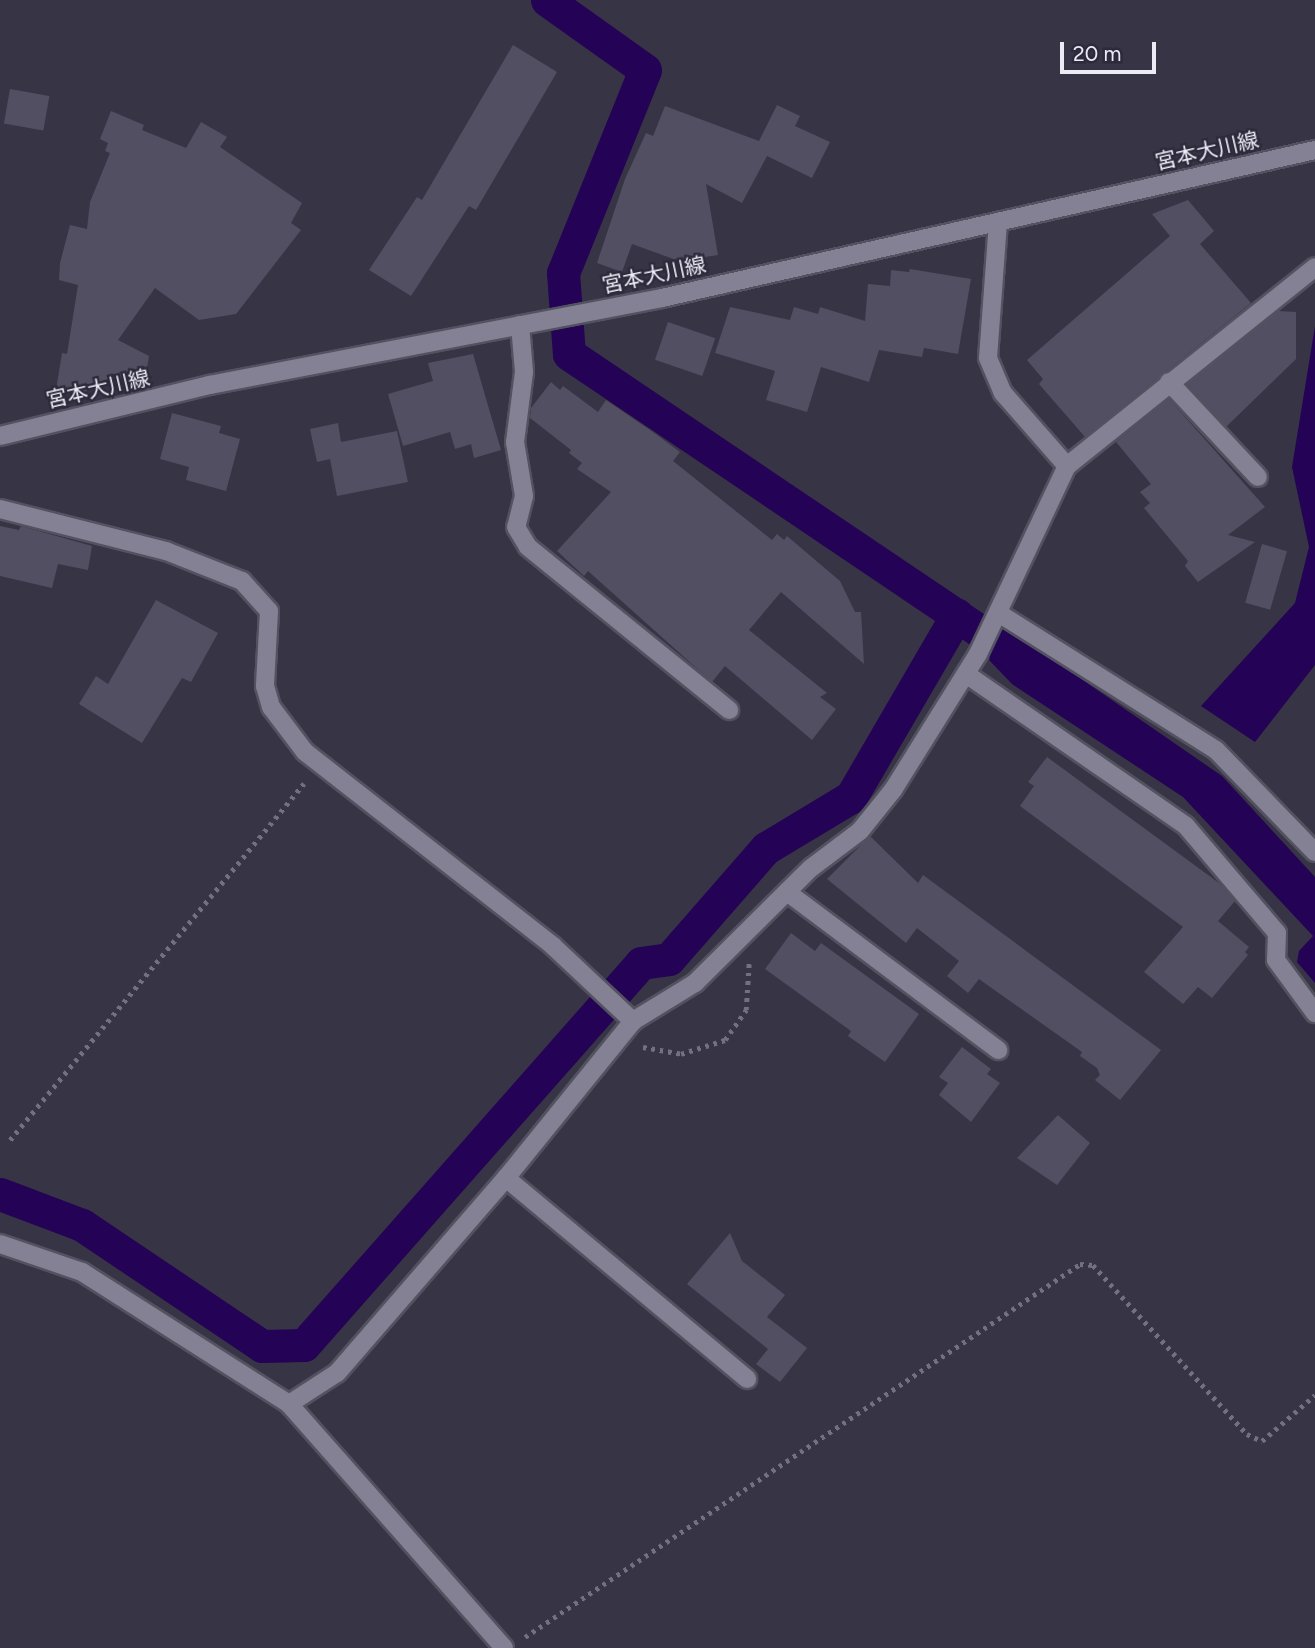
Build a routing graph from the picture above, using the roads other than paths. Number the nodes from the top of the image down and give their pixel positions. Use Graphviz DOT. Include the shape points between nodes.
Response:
graph roads {
  1 [pos="1315,150"];
  2 [pos="998,222"];
  3 [pos="1315,267"];
  4 [pos="520,325"];
  5 [pos="1169,382"];
  6 [pos="0,436"];
  7 [pos="1067,466"];
  8 [pos="1258,477"];
  9 [pos="0,509"];
  10 [pos="997,619"];
  11 [pos="966,674"];
  12 [pos="729,710"];
  13 [pos="1315,852"];
  14 [pos="787,892"];
  15 [pos="1315,1013"];
  16 [pos="633,1021"];
  17 [pos="998,1050"];
  18 [pos="506,1178"];
  19 [pos="0,1244"];
  20 [pos="747,1379"];
  21 [pos="289,1404"];
  22 [pos="512,1644"];
  1 -- 2 [label="street, 宮本大川線"];
  2 -- 4 [label="street, 宮本大川線"];
  2 -- 7 [label="street" via="988,358 1003,393"];
  3 -- 5 [label="street"];
  4 -- 6 [label="street, 宮本大川線" via="210,385"];
  4 -- 12 [label="street" via="524,372 515,442 524,496 516,527 528,547"];
  5 -- 7 [label="street"];
  5 -- 8 [label="street"];
  7 -- 10 [label="street"];
  9 -- 16 [label="street" via="166,551 242,581 270,611 265,686 271,707 320,763 590,981"];
  10 -- 11 [label="street"];
  10 -- 13 [label="street" via="1216,750"];
  11 -- 14 [label="street" via="860,831"];
  11 -- 15 [label="street" via="1186,826 1278,933 1276,960"];
  14 -- 16 [label="street" via="695,983"];
  14 -- 17 [label="street"];
  16 -- 18 [label="street"];
  18 -- 20 [label="street"];
  18 -- 21 [label="street" via="337,1373"];
  19 -- 21 [label="street" via="82,1272"];
  21 -- 22 [label="street"];
}
